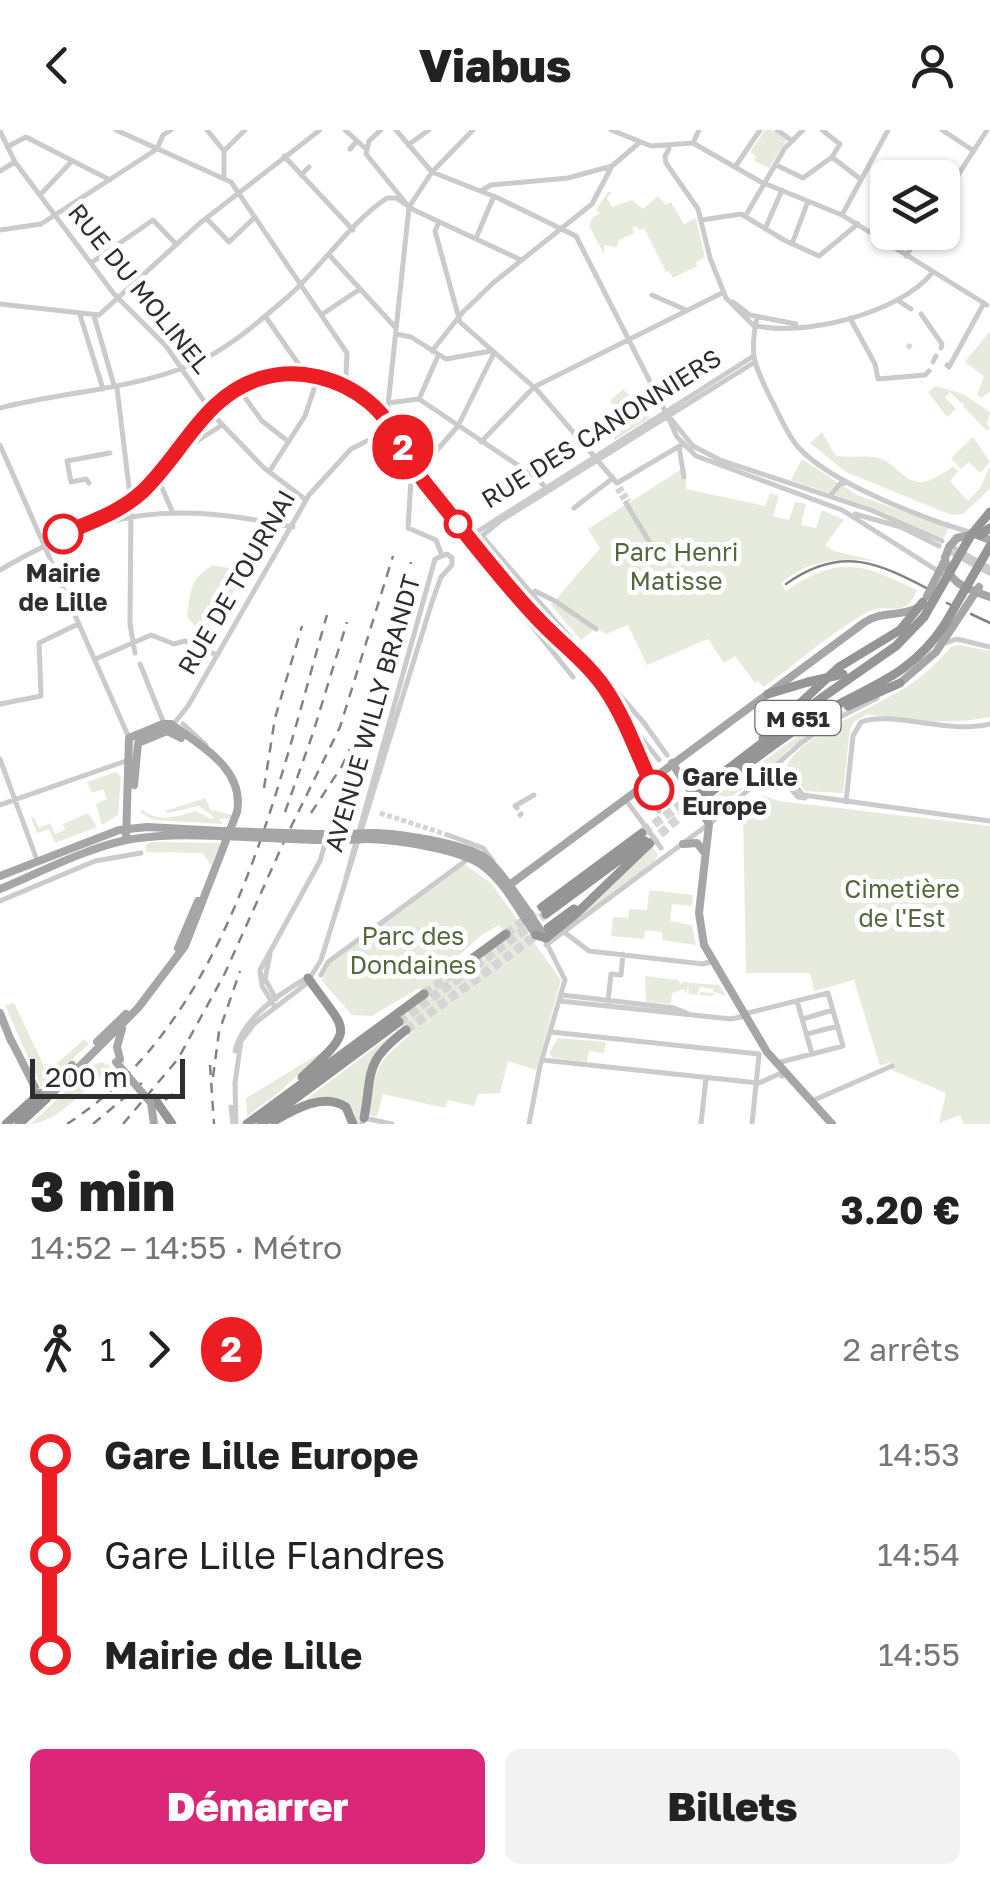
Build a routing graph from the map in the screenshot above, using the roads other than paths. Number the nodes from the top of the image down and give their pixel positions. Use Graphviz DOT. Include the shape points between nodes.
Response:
graph roads {
  1 [pos="116,130"];
  2 [pos="171,130"];
  3 [pos="207,130"];
  4 [pos="245,130"];
  5 [pos="320,130"];
  6 [pos="345,130"];
  7 [pos="381,130"];
  8 [pos="429,130"];
  9 [pos="473,130"];
  10 [pos="611,130"];
  11 [pos="699,130"];
  12 [pos="760,130"];
  13 [pos="777,130"];
  14 [pos="803,130"];
  15 [pos="822,130"];
  16 [pos="888,130"];
  17 [pos="942,130"];
  18 [pos="987,130"];
  19 [pos="0,131"];
  20 [pos="15,132"];
  21 [pos="398,132"];
  22 [pos="25,139"];
  23 [pos="792,140"];
  24 [pos="357,142"];
  25 [pos="639,143"];
  26 [pos="693,143"];
  27 [pos="408,146"];
  28 [pos="7,147"];
  29 [pos="672,147"];
  30 [pos="156,149"];
  31 [pos="350,149"];
  32 [pos="366,150"];
  33 [pos="974,150"];
  34 [pos="224,151"];
  35 [pos="284,156"];
  36 [pos="832,157"];
  37 [pos="73,159"];
  38 [pos="15,162"];
  39 [pos="442,162"];
  40 [pos="776,165"];
  41 [pos="612,166"];
  42 [pos="309,167"];
  43 [pos="735,167"];
  44 [pos="0,171"];
  45 [pos="432,172"];
  46 [pos="960,172"];
  47 [pos="301,174"];
  48 [pos="442,174"];
  49 [pos="224,178"];
  50 [pos="859,178"];
  51 [pos="110,180"];
  52 [pos="766,182"];
  53 [pos="481,190"];
  54 [pos="782,190"];
  55 [pos="239,192"];
  56 [pos="398,194"];
  57 [pos="40,195"];
  58 [pos="494,196"];
  59 [pos="808,201"];
  60 [pos="410,207"];
  61 [pos="57,213"];
  62 [pos="842,214"];
  63 [pos="746,215"];
  64 [pos="255,217"];
  65 [pos="206,219"];
  66 [pos="702,220"];
  67 [pos="439,222"];
  68 [pos="858,224"];
  69 [pos="563,227"];
  70 [pos="765,228"];
  71 [pos="0,230"];
  72 [pos="353,230"];
  73 [pos="476,238"];
  74 [pos="176,244"];
  75 [pos="792,244"];
  76 [pos="910,250"];
  77 [pos="330,256"];
  78 [pos="906,256"];
  79 [pos="521,260"];
  80 [pos="91,264"];
  81 [pos="932,273"];
  82 [pos="300,285"];
  83 [pos="360,289"];
  84 [pos="724,292"];
  85 [pos="652,295"];
  86 [pos="118,299"];
  87 [pos="896,299"];
  88 [pos="0,304"];
  89 [pos="912,309"];
  90 [pos="686,310"];
  91 [pos="80,314"];
  92 [pos="921,314"];
  93 [pos="320,315"];
  94 [pos="94,316"];
  95 [pos="265,316"];
  96 [pos="757,317"];
  97 [pos="458,318"];
  98 [pos="850,318"];
  99 [pos="755,326"];
  100 [pos="818,326"];
  101 [pos="396,331"];
  102 [pos="629,338"];
  103 [pos="941,348"];
  104 [pos="493,352"];
  105 [pos="435,353"];
  106 [pos="754,360"];
  107 [pos="948,366"];
  108 [pos="183,368"];
  109 [pos="929,371"];
  110 [pos="313,381"];
  111 [pos="116,386"];
  112 [pos="534,388"];
  113 [pos="102,389"];
  114 [pos="242,392"];
  115 [pos="345,394"];
  116 [pos="419,399"];
  117 [pos="388,405"];
  118 [pos="0,408"];
  119 [pos="212,413"];
  120 [pos="668,414"];
  121 [pos="222,425"];
  122 [pos="458,426"];
  123 [pos="384,441"];
  124 [pos="289,442"];
  125 [pos="481,442"];
  126 [pos="0,445"];
  127 [pos="681,446"];
  128 [pos="110,453"];
  129 [pos="598,459"];
  130 [pos="166,462"];
  131 [pos="156,466"];
  132 [pos="268,472"];
  133 [pos="419,472"];
  134 [pos="684,477"];
  135 [pos="89,482"];
  136 [pos="848,483"];
  137 [pos="616,484"];
  138 [pos="548,490"];
  139 [pos="832,497"];
  140 [pos="306,500"];
  141 [pos="628,504"];
  142 [pos="574,508"];
  143 [pos="842,510"];
  144 [pos="173,512"];
  145 [pos="990,512"];
  146 [pos="131,516"];
  147 [pos="292,527"];
  148 [pos="990,528"];
  149 [pos="477,537"];
  150 [pos="984,539"];
  151 [pos="45,546"];
  152 [pos="653,548"];
  153 [pos="951,553"];
  154 [pos="441,554"];
  155 [pos="0,570"];
  156 [pos="990,570"];
  157 [pos="940,573"];
  158 [pos="954,582"];
  159 [pos="982,587"];
  160 [pos="503,590"];
  161 [pos="532,591"];
  162 [pos="990,597"];
  163 [pos="925,599"];
  164 [pos="78,624"];
  165 [pos="596,629"];
  166 [pos="910,634"];
  167 [pos="132,642"];
  168 [pos="942,644"];
  169 [pos="990,648"];
  170 [pos="135,653"];
  171 [pos="217,655"];
  172 [pos="98,658"];
  173 [pos="140,664"];
  174 [pos="573,678"];
  175 [pos="900,683"];
  176 [pos="768,694"];
  177 [pos="0,704"];
  178 [pos="183,724"];
  179 [pos="990,724"];
  180 [pos="168,728"];
  181 [pos="132,742"];
  182 [pos="216,754"];
  183 [pos="763,754"];
  184 [pos="0,759"];
  185 [pos="129,760"];
  186 [pos="666,761"];
  187 [pos="778,764"];
  188 [pos="768,776"];
  189 [pos="702,789"];
  190 [pos="534,795"];
  191 [pos="625,798"];
  192 [pos="818,798"];
  193 [pos="15,799"];
  194 [pos="846,802"];
  195 [pos="0,804"];
  196 [pos="369,810"];
  197 [pos="519,812"];
  198 [pos="708,819"];
  199 [pos="990,821"];
  200 [pos="129,828"];
  201 [pos="649,832"];
  202 [pos="224,835"];
  203 [pos="448,835"];
  204 [pos="369,836"];
  205 [pos="322,837"];
  206 [pos="129,840"];
  207 [pos="683,844"];
  208 [pos="141,853"];
  209 [pos="704,854"];
  210 [pos="667,856"];
  211 [pos="468,858"];
  212 [pos="37,860"];
  213 [pos="496,869"];
  214 [pos="704,875"];
  215 [pos="0,876"];
  216 [pos="510,885"];
  217 [pos="0,889"];
  218 [pos="0,902"];
  219 [pos="544,910"];
  220 [pos="564,932"];
  221 [pos="506,934"];
  222 [pos="544,936"];
  223 [pos="623,954"];
  224 [pos="714,960"];
  225 [pos="454,972"];
  226 [pos="322,976"];
  227 [pos="310,978"];
  228 [pos="424,994"];
  229 [pos="561,998"];
  230 [pos="608,1000"];
  231 [pos="797,1000"];
  232 [pos="276,1003"];
  233 [pos="834,1010"];
  234 [pos="0,1014"];
  235 [pos="690,1014"];
  236 [pos="745,1015"];
  237 [pos="802,1019"];
  238 [pos="123,1024"];
  239 [pos="838,1026"];
  240 [pos="551,1032"];
  241 [pos="806,1034"];
  242 [pos="101,1041"];
  243 [pos="762,1052"];
  244 [pos="106,1054"];
  245 [pos="812,1054"];
  246 [pos="542,1060"];
  247 [pos="118,1061"];
  248 [pos="777,1063"];
  249 [pos="892,1066"];
  250 [pos="782,1076"];
  251 [pos="706,1078"];
  252 [pos="62,1083"];
  253 [pos="756,1083"];
  254 [pos="38,1098"];
  255 [pos="812,1100"];
  256 [pos="152,1101"];
  257 [pos="263,1122"];
  258 [pos="368,1122"];
  259 [pos="6,1124"];
  260 [pos="19,1124"];
  261 [pos="154,1124"];
  262 [pos="163,1124"];
  263 [pos="172,1124"];
  264 [pos="234,1124"];
  265 [pos="247,1124"];
  266 [pos="353,1124"];
  267 [pos="392,1124"];
  268 [pos="529,1124"];
  269 [pos="702,1124"];
  270 [pos="752,1124"];
  271 [pos="832,1124"];
  1 -- 30 [label="street"];
  2 -- 30 [label="street"];
  3 -- 34 [label="street"];
  4 -- 34 [label="street"];
  5 -- 35 [label="street"];
  6 -- 24 [label="street"];
  7 -- 32 [label="street"];
  8 -- 27 [label="street"];
  9 -- 39 [label="street"];
  10 -- 25 [label="street"];
  11 -- 26 [label="street"];
  12 -- 43 [label="street"];
  13 -- 23 [label="street"];
  14 -- 23 [label="street"];
  15 -- 36 [label="street" via="840,144"];
  16 -- 50 [label="street"];
  17 -- 33 [label="street"];
  18 -- 33 [label="street"];
  19 -- 28 [label="street, RUE DU MOLINEL"];
  20 -- 22 [label="street"];
  21 -- 27 [label="street"];
  22 -- 28 [label="street"];
  22 -- 37 [label="street"];
  23 -- 40 [label="street"];
  24 -- 31 [label="street"];
  24 -- 32 [label="street"];
  25 -- 29 [label="street"];
  25 -- 41 [label="street"];
  26 -- 29 [label="street"];
  26 -- 43 [label="street"];
  27 -- 45 [label="street"];
  28 -- 38 [label="street, RUE DU MOLINEL"];
  29 -- 66 [label="street" via="665,156 670,171"];
  30 -- 49 [label="street"];
  30 -- 51 [label="street"];
  32 -- 56 [label="street"];
  33 -- 46 [label="street"];
  34 -- 49 [label="street"];
  35 -- 47 [label="street"];
  35 -- 55 [label="street"];
  36 -- 40 [label="street" via="803,178"];
  36 -- 50 [label="street"];
  37 -- 51 [label="street"];
  37 -- 57 [label="street"];
  38 -- 44 [label="street"];
  38 -- 57 [label="street, RUE DU MOLINEL"];
  39 -- 45 [label="street"];
  39 -- 48 [label="street"];
  40 -- 52 [label="street"];
  41 -- 53 [label="street"];
  41 -- 69 [label="street" via="592,204"];
  42 -- 47 [label="street"];
  43 -- 52 [label="street"];
  45 -- 48 [label="street"];
  45 -- 60 [label="street"];
  47 -- 72 [label="street"];
  48 -- 53 [label="street"];
  49 -- 55 [label="street"];
  50 -- 62 [label="street"];
  51 -- 61 [label="street"];
  52 -- 54 [label="street"];
  52 -- 63 [label="street"];
  53 -- 58 [label="street"];
  54 -- 59 [label="street"];
  54 -- 70 [label="street"];
  55 -- 64 [label="street"];
  55 -- 65 [label="street"];
  56 -- 60 [label="street"];
  56 -- 72 [label="street"];
  57 -- 61 [label="street, RUE DU MOLINEL"];
  58 -- 69 [label="street"];
  58 -- 73 [label="street"];
  59 -- 62 [label="street"];
  59 -- 75 [label="street"];
  60 -- 67 [label="street"];
  60 -- 101 [label="street"];
  61 -- 71 [label="street" via="39,225"];
  61 -- 80 [label="street, RUE DU MOLINEL"];
  62 -- 68 [label="street"];
  63 -- 66 [label="street"];
  63 -- 70 [label="street"];
  64 -- 65 [label="street" via="229,242"];
  64 -- 82 [label="street"];
  65 -- 74 [label="street"];
  66 -- 84 [label="street"];
  67 -- 73 [label="street"];
  67 -- 97 [label="street" via="435,231"];
  68 -- 75 [label="street" via="822,255"];
  68 -- 78 [label="street"];
  69 -- 79 [label="street"];
  69 -- 102 [label="street" via="576,236"];
  70 -- 75 [label="street"];
  72 -- 77 [label="street"];
  73 -- 79 [label="street"];
  74 -- 80 [label="street" via="152,220"];
  74 -- 86 [label="street"];
  76 -- 78 [label="street"];
  77 -- 82 [label="street"];
  77 -- 83 [label="street"];
  78 -- 81 [label="street"];
  79 -- 97 [label="street"];
  80 -- 86 [label="street, RUE DU MOLINEL"];
  81 -- 87 [label="street"];
  81 -- 107 [label="street" via="986,304"];
  82 -- 93 [label="street"];
  82 -- 95 [label="street"];
  83 -- 93 [label="street"];
  83 -- 101 [label="street"];
  84 -- 90 [label="street"];
  84 -- 96 [label="street"];
  84 -- 99 [label="street"];
  85 -- 90 [label="street"];
  86 -- 94 [label="street"];
  86 -- 108 [label="street, RUE DU MOLINEL"];
  87 -- 89 [label="street"];
  87 -- 98 [label="street"];
  88 -- 91 [label="street"];
  90 -- 102 [label="street"];
  91 -- 94 [label="street"];
  91 -- 113 [label="street"];
  92 -- 103 [label="street"];
  93 -- 115 [label="street" via="347,353"];
  94 -- 111 [label="street"];
  95 -- 108 [label="street"];
  95 -- 110 [label="street"];
  96 -- 99 [label="street"];
  96 -- 100 [label="street"];
  97 -- 104 [label="street"];
  97 -- 105 [label="street"];
  98 -- 100 [label="street"];
  98 -- 109 [label="street" via="874,376 882,381"];
  99 -- 100 [label="street"];
  99 -- 106 [label="street"];
  101 -- 105 [label="street"];
  101 -- 117 [label="street"];
  102 -- 112 [label="street"];
  102 -- 120 [label="street"];
  104 -- 105 [label="street" via="454,359"];
  104 -- 112 [label="street"];
  104 -- 122 [label="street"];
  105 -- 116 [label="street"];
  106 -- 120 [label="street, RUE DES CANONNIERS"];
  106 -- 136 [label="street" via="794,443"];
  108 -- 111 [label="street"];
  108 -- 119 [label="street, RUE DU MOLINEL"];
  110 -- 114 [label="street" via="272,381"];
  110 -- 115 [label="street"];
  110 -- 124 [label="street" via="308,412"];
  111 -- 113 [label="street"];
  111 -- 146 [label="street"];
  112 -- 125 [label="street"];
  112 -- 129 [label="street"];
  113 -- 118 [label="street"];
  114 -- 119 [label="street"];
  114 -- 124 [label="street" via="262,421"];
  115 -- 117 [label="street" via="367,405"];
  116 -- 117 [label="street"];
  116 -- 122 [label="street"];
  117 -- 123 [label="street"];
  119 -- 121 [label="street, RUE DU MOLINEL"];
  120 -- 127 [label="street"];
  120 -- 129 [label="street, RUE DES CANONNIERS"];
  120 -- 139 [label="street" via="690,444 712,457"];
  121 -- 130 [label="street"];
  121 -- 132 [label="street, RUE DU MOLINEL"];
  122 -- 125 [label="street"];
  122 -- 133 [label="street"];
  123 -- 133 [label="street" via="402,448"];
  123 -- 140 [label="street, RUE DE TOURNAI" via="364,442 343,455"];
  124 -- 132 [label="street"];
  125 -- 138 [label="street"];
  126 -- 151 [label="street"];
  127 -- 134 [label="street"];
  127 -- 137 [label="street"];
  127 -- 143 [label="street"];
  128 -- 135 [label="street" via="67,460 71,482"];
  129 -- 137 [label="street"];
  129 -- 138 [label="street, RUE DES CANONNIERS"];
  131 -- 144 [label="street"];
  132 -- 140 [label="street, RUE DU MOLINEL"];
  133 -- 149 [label="street"];
  133 -- 154 [label="street" via="411,481 407,527 436,540"];
  136 -- 139 [label="street"];
  136 -- 150 [label="street"];
  137 -- 142 [label="street"];
  138 -- 149 [label="street, RUE DES CANONNIERS"];
  139 -- 143 [label="street" via="941,544"];
  140 -- 147 [label="street, RUE DE TOURNAI"];
  141 -- 152 [label="street"];
  143 -- 157 [label="street"];
  144 -- 146 [label="street"];
  144 -- 147 [label="street"];
  145 -- 166 [label="highway, M 651, bridge"];
  146 -- 151 [label="street"];
  146 -- 167 [label="street"];
  147 -- 171 [label="street, RUE DE TOURNAI"];
  148 -- 150 [label="highway"];
  149 -- 161 [label="street"];
  149 -- 186 [label="street, bridge"];
  150 -- 153 [label="main road, bridge" via="960,536"];
  150 -- 183 [label="highway, M 651, bridge" via="924,652"];
  151 -- 155 [label="street"];
  151 -- 164 [label="street"];
  153 -- 156 [label="street"];
  153 -- 157 [label="main road"];
  153 -- 158 [label="main road" via="947,570"];
  154 -- 196 [label="street, AVENUE WILLY BRANDT"];
  154 -- 196 [label="street, AVENUE WILLY BRANDT" via="452,565 432,602"];
  157 -- 158 [label="street"];
  157 -- 163 [label="main road, bridge"];
  158 -- 159 [label="main road"];
  159 -- 162 [label="main road"];
  159 -- 168 [label="main road"];
  160 -- 174 [label="street"];
  161 -- 165 [label="street"];
  161 -- 186 [label="street, bridge" via="630,704"];
  163 -- 176 [label="main road" via="906,613 868,619"];
  163 -- 189 [label="highway" via="900,630 839,667"];
  164 -- 177 [label="street" via="39,643 41,696"];
  164 -- 181 [label="street"];
  166 -- 176 [label="highway, bridge" via="842,674"];
  166 -- 189 [label="highway, M 651"];
  167 -- 170 [label="street"];
  167 -- 171 [label="street" via="150,635"];
  167 -- 172 [label="street"];
  168 -- 169 [label="street" via="957,639"];
  168 -- 175 [label="main road"];
  171 -- 180 [label="street, RUE DE TOURNAI"];
  173 -- 180 [label="street"];
  175 -- 183 [label="highway"];
  175 -- 187 [label="street" via="825,726"];
  176 -- 186 [label="main road"];
  178 -- 182 [label="street"];
  179 -- 194 [label="street" via="966,730 865,720 853,736"];
  180 -- 181 [label="main road"];
  180 -- 202 [label="main road" via="233,778 238,802"];
  181 -- 185 [label="main road"];
  181 -- 200 [label="main road"];
  183 -- 189 [label="highway, M 651" via="688,804"];
  184 -- 193 [label="street"];
  185 -- 193 [label="street"];
  185 -- 200 [label="main road"];
  186 -- 191 [label="main road"];
  186 -- 198 [label="main road, bridge"];
  187 -- 188 [label="street"];
  187 -- 192 [label="street" via="800,794"];
  188 -- 192 [label="street" via="780,775 800,798"];
  188 -- 198 [label="street"];
  190 -- 197 [label="street"];
  191 -- 201 [label="street, bridge"];
  191 -- 216 [label="main road"];
  192 -- 194 [label="street"];
  193 -- 195 [label="street"];
  193 -- 212 [label="street"];
  194 -- 199 [label="street"];
  196 -- 227 [label="street, AVENUE WILLY BRANDT" via="324,954"];
  198 -- 207 [label="street"];
  198 -- 209 [label="main road"];
  198 -- 214 [label="main road"];
  200 -- 202 [label="main road"];
  200 -- 206 [label="main road"];
  200 -- 212 [label="main road"];
  201 -- 210 [label="street, bridge"];
  201 -- 219 [label="highway"];
  201 -- 222 [label="highway" via="610,881"];
  202 -- 205 [label="main road, bridge"];
  202 -- 206 [label="main road"];
  202 -- 238 [label="main road" via="185,946"];
  202 -- 242 [label="main road" via="174,956"];
  203 -- 213 [label="street" via="483,848"];
  204 -- 205 [label="main road, bridge"];
  204 -- 211 [label="main road"];
  204 -- 213 [label="main road" via="409,837 474,852"];
  205 -- 232 [label="street" via="320,860 260,973"];
  206 -- 217 [label="main road"];
  207 -- 209 [label="main road" via="699,844"];
  207 -- 210 [label="street"];
  208 -- 218 [label="street" via="96,861"];
  209 -- 214 [label="main road"];
  210 -- 220 [label="street"];
  211 -- 216 [label="main road"];
  211 -- 226 [label="street" via="328,962"];
  212 -- 215 [label="main road"];
  213 -- 216 [label="main road"];
  214 -- 224 [label="main road" via="700,926"];
  216 -- 222 [label="main road"];
  220 -- 222 [label="street"];
  220 -- 223 [label="street" via="588,951"];
  221 -- 225 [label="highway"];
  222 -- 229 [label="street" via="564,974"];
  223 -- 224 [label="street"];
  223 -- 230 [label="street" via="620,975 611,974"];
  224 -- 236 [label="main road"];
  227 -- 232 [label="street"];
  227 -- 257 [label="highway" via="339,1018 341,1038"];
  228 -- 257 [label="highway"];
  229 -- 230 [label="street"];
  229 -- 235 [label="street"];
  229 -- 240 [label="street"];
  230 -- 235 [label="street"];
  231 -- 233 [label="street" via="828,992"];
  231 -- 236 [label="street"];
  231 -- 237 [label="street"];
  232 -- 264 [label="street" via="240,1044"];
  233 -- 237 [label="street"];
  233 -- 239 [label="street"];
  234 -- 254 [label="main road"];
  235 -- 236 [label="street"];
  236 -- 243 [label="main road"];
  237 -- 241 [label="street"];
  238 -- 242 [label="main road"];
  238 -- 247 [label="main road"];
  239 -- 241 [label="street"];
  239 -- 245 [label="street" via="844,1046"];
  240 -- 243 [label="street"];
  240 -- 246 [label="street"];
  241 -- 245 [label="street"];
  242 -- 244 [label="main road"];
  242 -- 247 [label="main road"];
  242 -- 252 [label="main road"];
  242 -- 254 [label="main road"];
  243 -- 248 [label="main road"];
  243 -- 253 [label="street"];
  244 -- 247 [label="main road"];
  244 -- 252 [label="main road"];
  245 -- 248 [label="street"];
  246 -- 251 [label="street"];
  246 -- 268 [label="street"];
  247 -- 256 [label="main road, bridge"];
  248 -- 255 [label="main road"];
  249 -- 255 [label="street"];
  250 -- 253 [label="street"];
  251 -- 253 [label="street"];
  251 -- 269 [label="street"];
  252 -- 254 [label="main road"];
  253 -- 270 [label="street"];
  254 -- 259 [label="highway"];
  254 -- 260 [label="highway"];
  255 -- 271 [label="main road"];
  256 -- 261 [label="main road"];
  256 -- 262 [label="main road"];
  256 -- 263 [label="highway"];
  257 -- 258 [label="highway" via="402,1026 370,1070"];
  257 -- 265 [label="highway"];
  257 -- 266 [label="highway" via="325,1100 343,1104"];
  258 -- 267 [label="street"];
}
